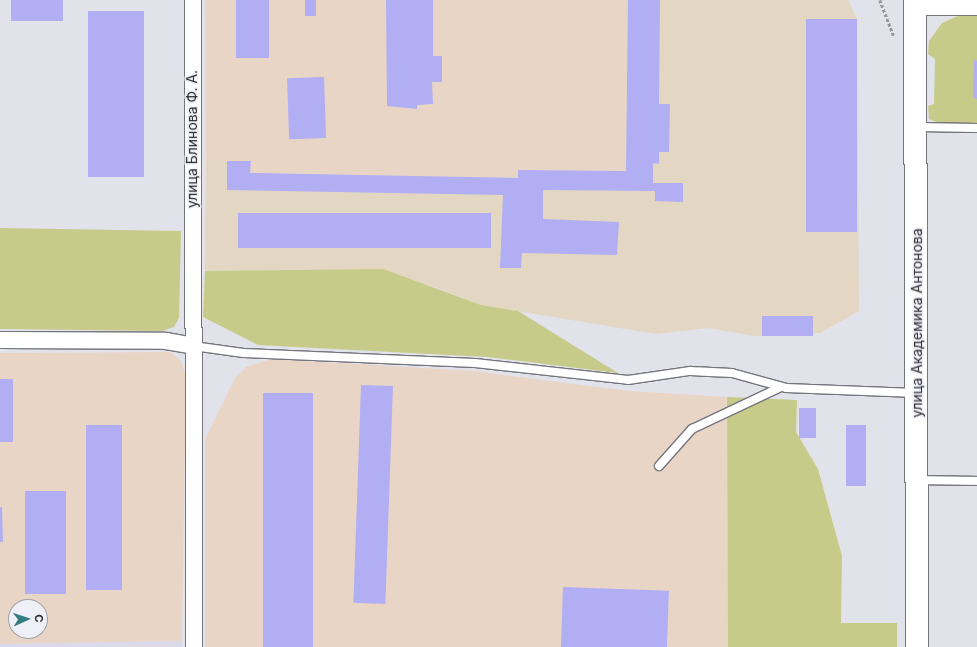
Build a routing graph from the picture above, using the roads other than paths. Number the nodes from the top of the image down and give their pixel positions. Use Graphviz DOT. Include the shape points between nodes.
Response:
graph roads {
  1 [pos="193,0"];
  2 [pos="916,2"];
  3 [pos="977,5"];
  4 [pos="916,127"];
  5 [pos="977,128"];
  6 [pos="0,340"];
  7 [pos="193,346"];
  8 [pos="781,387"];
  9 [pos="917,393"];
  10 [pos="658,466"];
  11 [pos="917,480"];
  12 [pos="977,481"];
  13 [pos="194,647"];
  14 [pos="918,647"];
  1 -- 7 [label="street, улица Блинова Ф. А."];
  2 -- 3 [label="street"];
  2 -- 4 [label="main road, улица Академика Антонова"];
  4 -- 5 [label="lane"];
  4 -- 9 [label="main road, улица Академика Антонова"];
  6 -- 7 [label="street" via="166,341"];
  7 -- 8 [label="lane" via="244,353 475,363 628,380 690,371 725,373"];
  7 -- 13 [label="street, улица Блинова Ф. А."];
  8 -- 9 [label="lane"];
  8 -- 10 [label="lane" via="692,429"];
  9 -- 11 [label="main road, улица Академика Антонова"];
  11 -- 12 [label="lane"];
  11 -- 14 [label="main road, улица Академика Антонова"];
}
